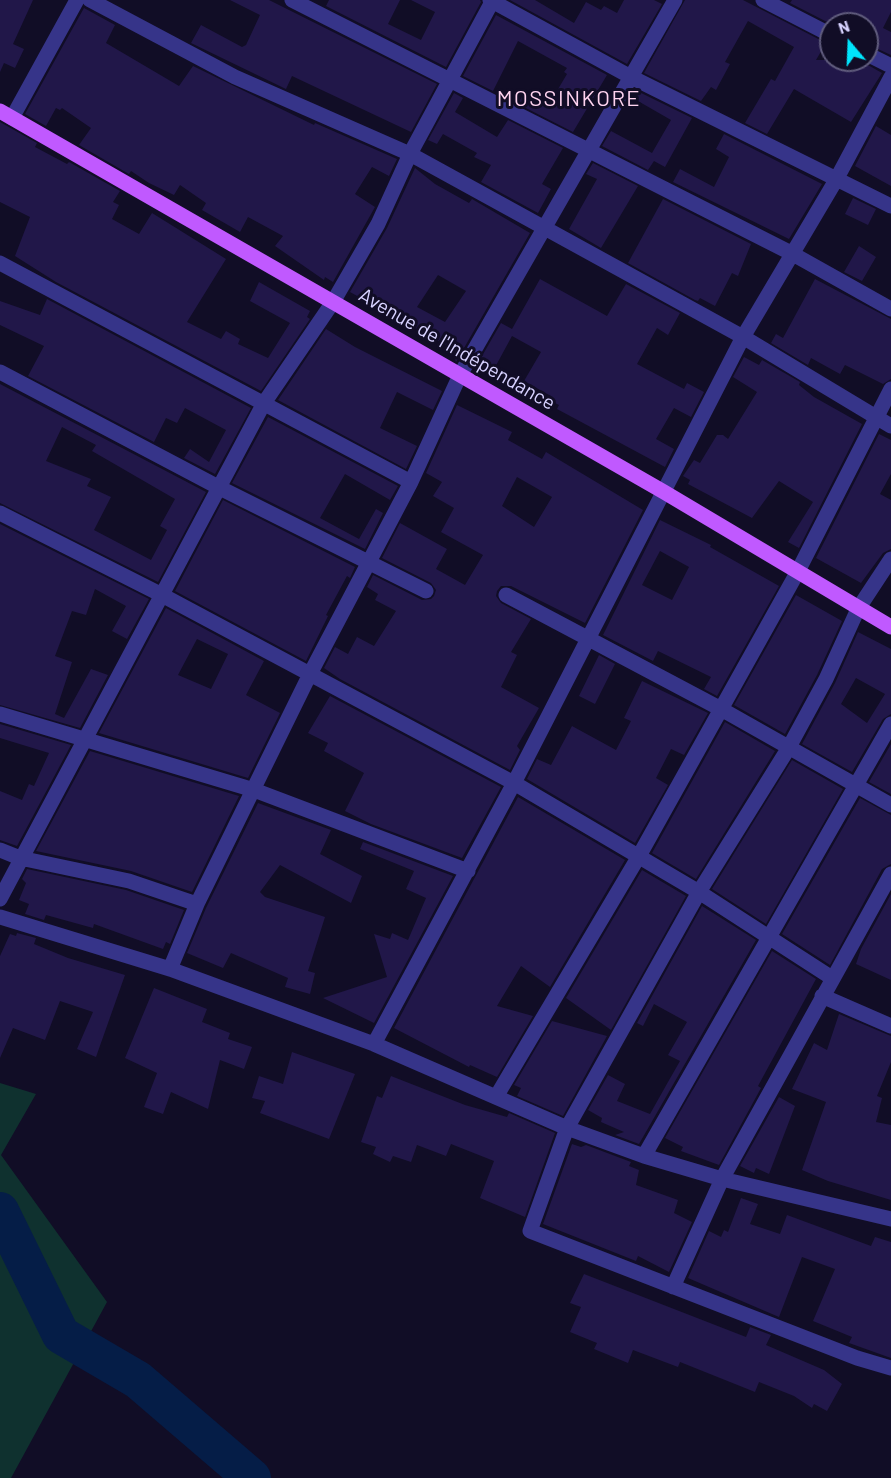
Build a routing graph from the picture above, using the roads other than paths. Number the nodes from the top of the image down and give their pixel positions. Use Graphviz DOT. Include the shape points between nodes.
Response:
graph roads {
  1 [pos="77,0"];
  2 [pos="90,0"];
  3 [pos="292,0"];
  4 [pos="491,0"];
  5 [pos="675,0"];
  6 [pos="763,0"];
  7 [pos="819,29"];
  8 [pos="631,77"];
  9 [pos="891,77"];
  10 [pos="449,80"];
  11 [pos="6,114"];
  12 [pos="588,152"];
  13 [pos="410,154"];
  14 [pos="836,180"];
  15 [pos="891,206"];
  16 [pos="544,228"];
  17 [pos="791,253"];
  18 [pos="0,263"];
  19 [pos="333,302"];
  20 [pos="891,309"];
  21 [pos="743,338"];
  22 [pos="0,372"];
  23 [pos="460,375"];
  24 [pos="891,389"];
  25 [pos="264,403"];
  26 [pos="876,418"];
  27 [pos="891,426"];
  28 [pos="411,482"];
  29 [pos="220,488"];
  30 [pos="664,492"];
  31 [pos="0,513"];
  32 [pos="891,559"];
  33 [pos="370,561"];
  34 [pos="797,573"];
  35 [pos="426,591"];
  36 [pos="160,594"];
  37 [pos="506,595"];
  38 [pos="858,609"];
  39 [pos="891,627"];
  40 [pos="586,639"];
  41 [pos="310,675"];
  42 [pos="721,709"];
  43 [pos="0,714"];
  44 [pos="891,724"];
  45 [pos="83,739"];
  46 [pos="788,749"];
  47 [pos="514,783"];
  48 [pos="854,786"];
  49 [pos="254,790"];
  50 [pos="891,805"];
  51 [pos="0,850"];
  52 [pos="639,856"];
  53 [pos="20,858"];
  54 [pos="468,871"];
  55 [pos="891,874"];
  56 [pos="699,892"];
  57 [pos="0,899"];
  58 [pos="196,904"];
  59 [pos="0,917"];
  60 [pos="770,936"];
  61 [pos="170,969"];
  62 [pos="832,978"];
  63 [pos="822,996"];
  64 [pos="891,1026"];
  65 [pos="375,1044"];
  66 [pos="496,1097"];
  67 [pos="567,1128"];
  68 [pos="644,1156"];
  69 [pos="722,1179"];
  70 [pos="891,1219"];
  71 [pos="673,1287"];
  72 [pos="891,1368"];
  1 -- 11 [label="street"];
  2 -- 13 [label="street" via="235,77"];
  3 -- 10 [label="street"];
  4 -- 8 [label="street"];
  4 -- 10 [label="street"];
  5 -- 8 [label="street"];
  6 -- 7 [label="street"];
  8 -- 12 [label="street"];
  8 -- 14 [label="street"];
  9 -- 14 [label="street"];
  10 -- 12 [label="street"];
  10 -- 13 [label="street"];
  11 -- 19 [label="main road, Avenue de l'Indépendance"];
  12 -- 16 [label="street"];
  12 -- 17 [label="street"];
  13 -- 16 [label="street"];
  13 -- 19 [label="street" via="378,224"];
  14 -- 15 [label="street"];
  14 -- 17 [label="street"];
  16 -- 21 [label="street"];
  16 -- 23 [label="street"];
  17 -- 20 [label="street"];
  17 -- 21 [label="street"];
  18 -- 25 [label="street"];
  19 -- 23 [label="main road, Avenue de l'Indépendance"];
  19 -- 25 [label="street"];
  21 -- 26 [label="street"];
  21 -- 30 [label="street"];
  22 -- 29 [label="street"];
  23 -- 28 [label="street"];
  23 -- 30 [label="main road, Avenue de l'Indépendance"];
  24 -- 26 [label="street"];
  25 -- 28 [label="street"];
  25 -- 29 [label="street"];
  26 -- 27 [label="street"];
  26 -- 34 [label="street"];
  28 -- 33 [label="street"];
  29 -- 33 [label="street"];
  29 -- 36 [label="street"];
  30 -- 34 [label="main road, Avenue de l'Indépendance"];
  30 -- 40 [label="street"];
  31 -- 36 [label="street"];
  32 -- 38 [label="street"];
  33 -- 35 [label="street"];
  33 -- 41 [label="street"];
  34 -- 38 [label="main road, Avenue de l'Indépendance"];
  34 -- 42 [label="street"];
  36 -- 41 [label="street"];
  36 -- 45 [label="street"];
  37 -- 40 [label="street"];
  38 -- 39 [label="main road, Avenue de l'Indépendance"];
  38 -- 46 [label="street"];
  40 -- 42 [label="street"];
  40 -- 47 [label="street"];
  41 -- 47 [label="street"];
  41 -- 49 [label="street"];
  42 -- 46 [label="street"];
  42 -- 52 [label="street"];
  43 -- 45 [label="street"];
  44 -- 48 [label="street"];
  45 -- 49 [label="street"];
  45 -- 53 [label="street"];
  46 -- 48 [label="street"];
  46 -- 56 [label="street"];
  47 -- 52 [label="street"];
  47 -- 54 [label="street"];
  48 -- 50 [label="street"];
  48 -- 60 [label="street"];
  49 -- 54 [label="street"];
  49 -- 58 [label="street"];
  51 -- 53 [label="street"];
  52 -- 56 [label="street"];
  52 -- 66 [label="street"];
  53 -- 57 [label="street"];
  53 -- 58 [label="street" via="129,881"];
  54 -- 65 [label="street"];
  55 -- 62 [label="street"];
  56 -- 60 [label="street"];
  56 -- 67 [label="street"];
  58 -- 61 [label="street"];
  59 -- 61 [label="street"];
  60 -- 62 [label="street"];
  60 -- 68 [label="street"];
  61 -- 65 [label="street"];
  62 -- 63 [label="street"];
  63 -- 64 [label="street"];
  63 -- 69 [label="street"];
  65 -- 66 [label="street"];
  66 -- 67 [label="street"];
  67 -- 68 [label="street"];
  67 -- 71 [label="street" via="531,1231"];
  68 -- 69 [label="street"];
  69 -- 70 [label="street"];
  69 -- 71 [label="street"];
  71 -- 72 [label="street"];
}
